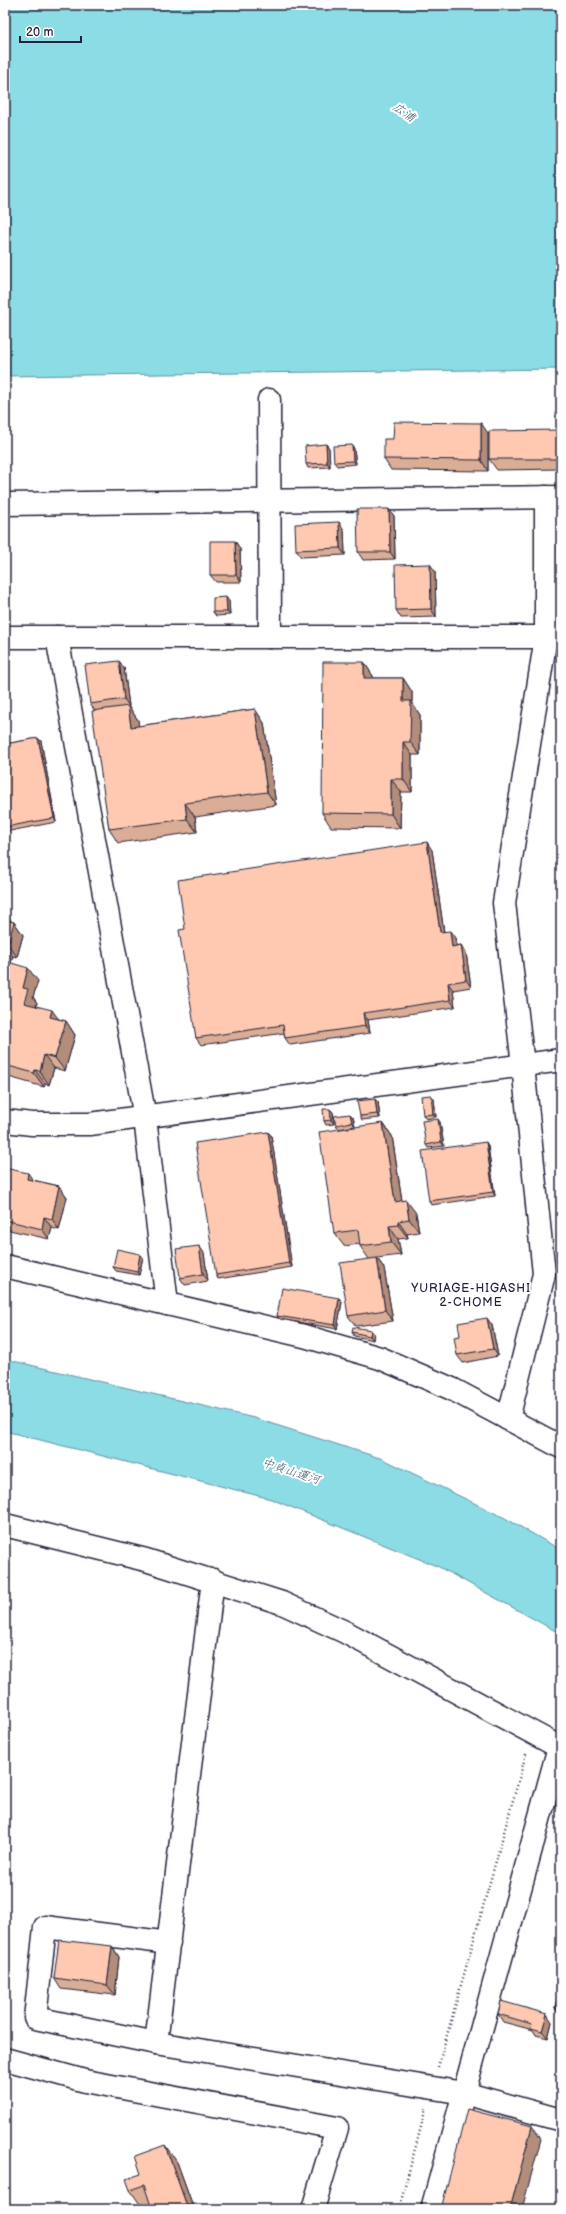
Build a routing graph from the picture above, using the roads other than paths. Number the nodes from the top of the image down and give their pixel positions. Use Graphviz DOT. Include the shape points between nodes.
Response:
graph roads {
  1 [pos="269,400"];
  2 [pos="554,497"];
  3 [pos="268,500"];
  4 [pos="5,504"];
  5 [pos="5,637"];
  6 [pos="56,637"];
  7 [pos="270,637"];
  8 [pos="554,637"];
  9 [pos="561,1060"];
  10 [pos="523,1065"];
  11 [pos="145,1118"];
  12 [pos="5,1121"];
  13 [pos="5,1266"];
  14 [pos="553,1275"];
  15 [pos="167,1304"];
  16 [pos="508,1419"];
  17 [pos="561,1447"];
  18 [pos="5,1525"];
  19 [pos="213,1580"];
  20 [pos="560,1747"];
  21 [pos="169,1943"];
  22 [pos="156,2043"];
  23 [pos="5,2058"];
  24 [pos="464,2093"];
  25 [pos="561,2120"];
  26 [pos="313,2209"];
  27 [pos="432,2209"];
  1 -- 3 [label="street"];
  2 -- 3 [label="street"];
  2 -- 8 [label="street"];
  3 -- 4 [label="street"];
  3 -- 7 [label="street"];
  5 -- 6 [label="street"];
  6 -- 7 [label="street"];
  6 -- 11 [label="street"];
  7 -- 8 [label="street"];
  8 -- 10 [label="street" via="504,903"];
  9 -- 10 [label="street"];
  10 -- 11 [label="street"];
  10 -- 14 [label="street"];
  11 -- 12 [label="street" via="90,1124 32,1124"];
  11 -- 15 [label="street"];
  13 -- 15 [label="street"];
  14 -- 16 [label="street"];
  15 -- 16 [label="street" via="304,1336 380,1358 452,1389"];
  16 -- 17 [label="street"];
  18 -- 19 [label="street" via="146,1560"];
  19 -- 20 [label="street" via="282,1603 345,1632"];
  19 -- 21 [label="street"];
  20 -- 24 [label="street"];
  21 -- 22 [label="street"];
  21 -- 22 [label="street" via="46,1927 35,2018"];
  22 -- 24 [label="street"];
  23 -- 26 [label="street" via="85,2081 337,2128"];
  24 -- 25 [label="street"];
  24 -- 27 [label="street"];
}
